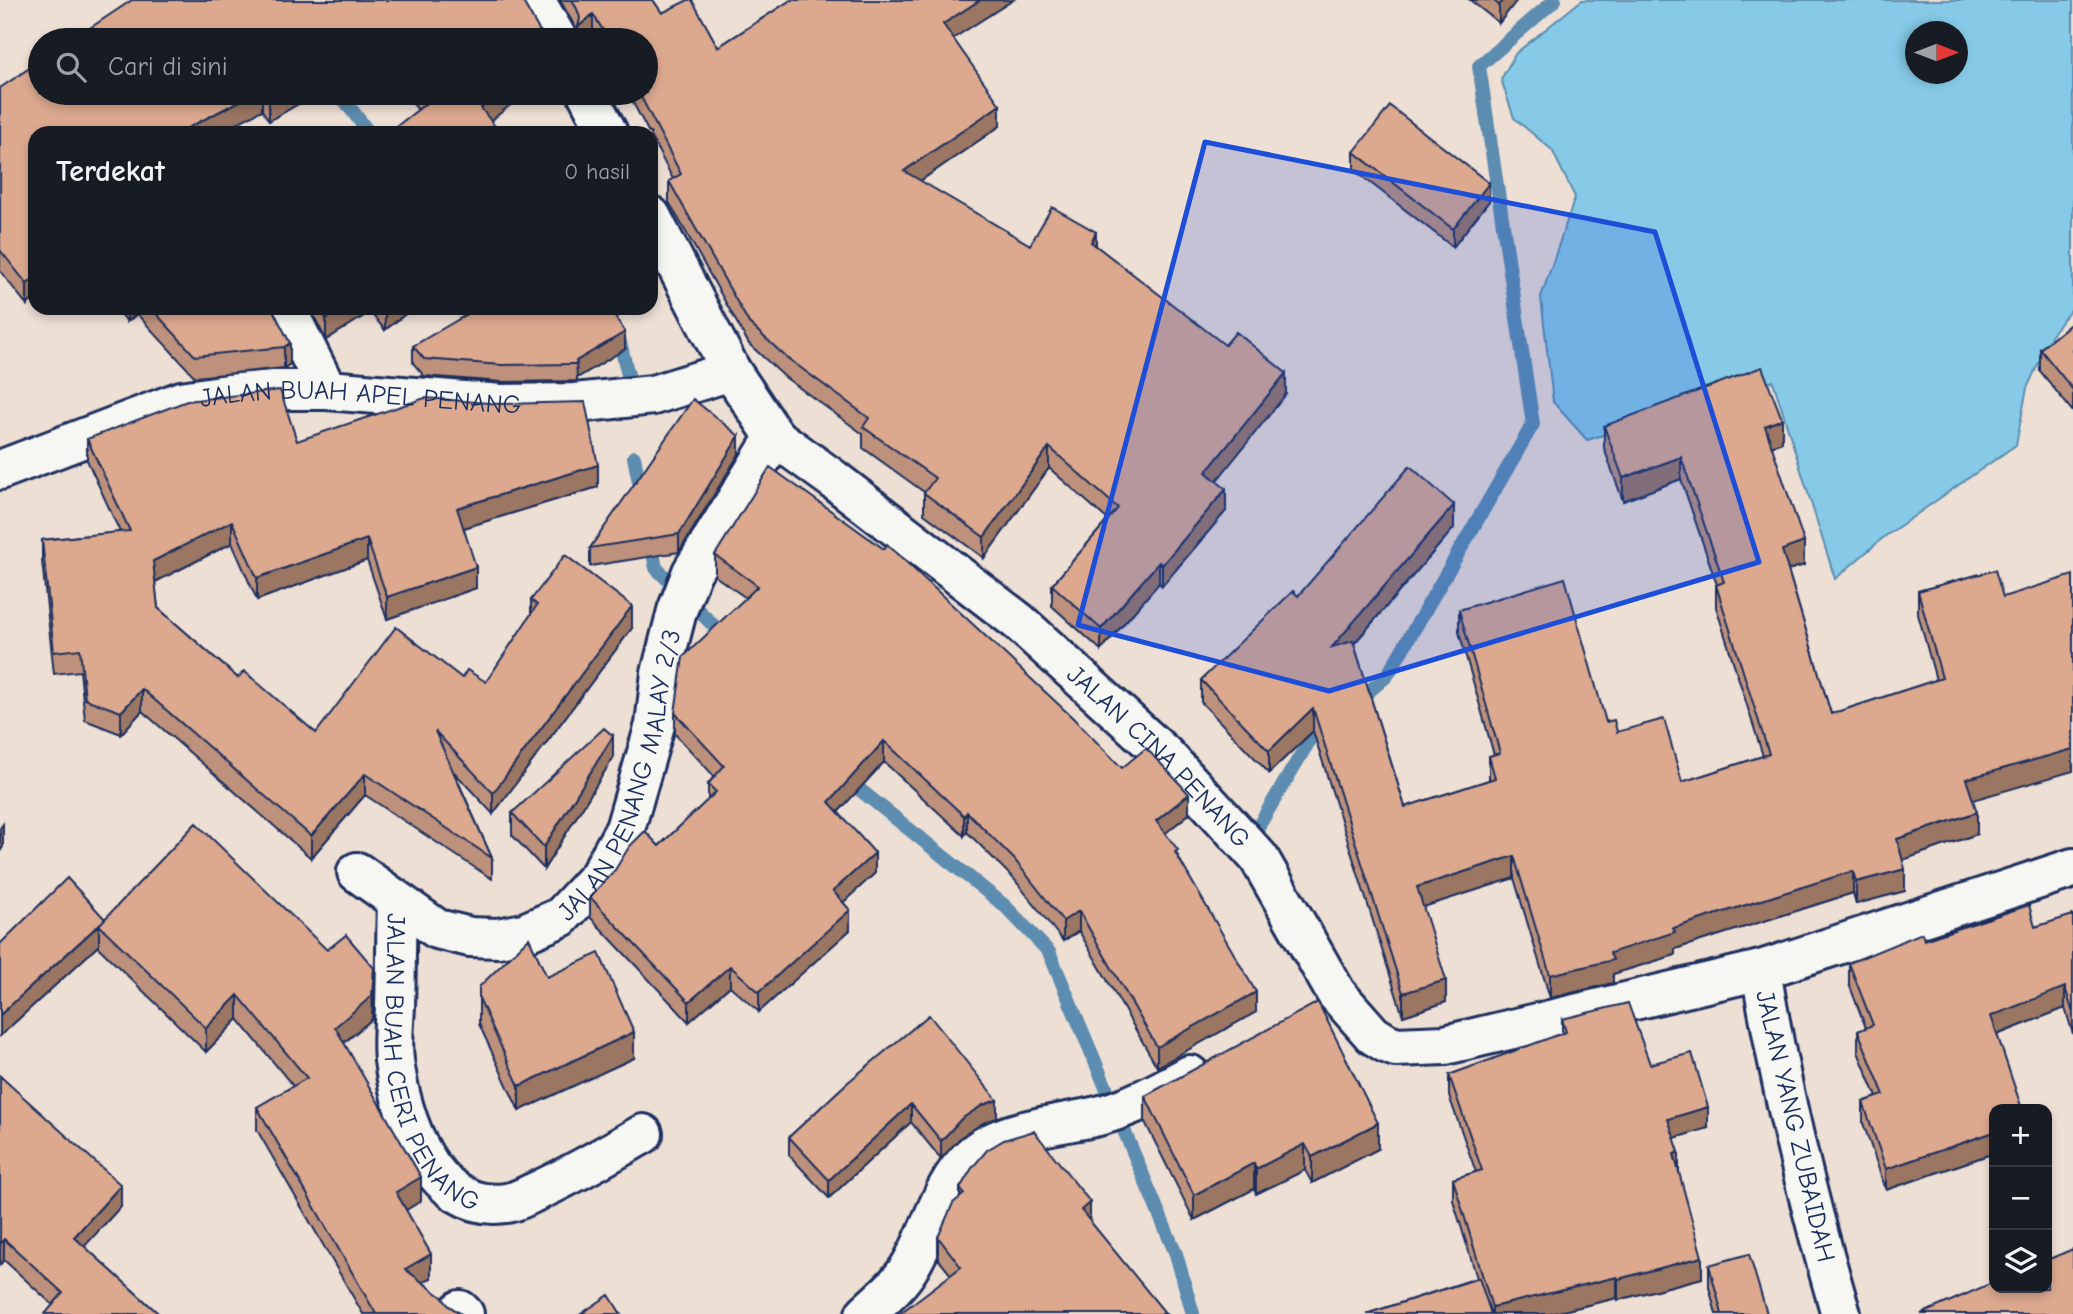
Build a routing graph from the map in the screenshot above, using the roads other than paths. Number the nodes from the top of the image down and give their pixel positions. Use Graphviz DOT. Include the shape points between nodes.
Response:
graph roads {
  1 [pos="535,0"];
  2 [pos="551,28"];
  3 [pos="593,105"];
  4 [pos="604,126"];
  5 [pos="658,229"];
  6 [pos="290,315"];
  7 [pos="732,371"];
  8 [pos="327,390"];
  9 [pos="775,437"];
  10 [pos="0,470"];
  11 [pos="2073,868"];
  12 [pos="358,872"];
  13 [pos="397,901"];
  14 [pos="1761,970"];
  15 [pos="1336,993"];
  16 [pos="1301,1013"];
  17 [pos="1220,1058"];
  18 [pos="643,1134"];
  19 [pos="865,1314"];
  20 [pos="1841,1314"];
  1 -- 2 [label="street"];
  3 -- 4 [label="street"];
  5 -- 7 [label="street, JALAN CINA PENANG"];
  6 -- 8 [label="street"];
  7 -- 8 [label="street, JALAN BUAH APEL PENANG" via="653,395 575,403 501,404"];
  7 -- 9 [label="street, JALAN CINA PENANG"];
  8 -- 10 [label="street, JALAN BUAH APEL PENANG" via="274,390 181,401"];
  9 -- 13 [label="street, JALAN PENANG MALAY 2/3" via="692,572 677,611 661,673 655,725 625,829 599,876 561,917 498,939 437,929"];
  9 -- 15 [label="street, JALAN CINA PENANG" via="1019,622 1165,755 1259,858"];
  11 -- 14 [label="street, JALAN YANG ZUBAIDAH"];
  12 -- 13 [label="street, JALAN PENANG MALAY 2/3"];
  13 -- 18 [label="street, JALAN BUAH CERI PENANG" via="393,1058 402,1104 419,1147 452,1191 489,1205 509,1203 564,1179"];
  14 -- 15 [label="street, JALAN CINA PENANG" via="1445,1045 1396,1047 1386,1043"];
  14 -- 20 [label="street, JALAN YANG ZUBAIDAH" via="1784,1090"];
  15 -- 16 [label="street"];
  17 -- 19 [label="street" via="1148,1097 1100,1115 995,1141 973,1155 937,1206 911,1266"];
}
